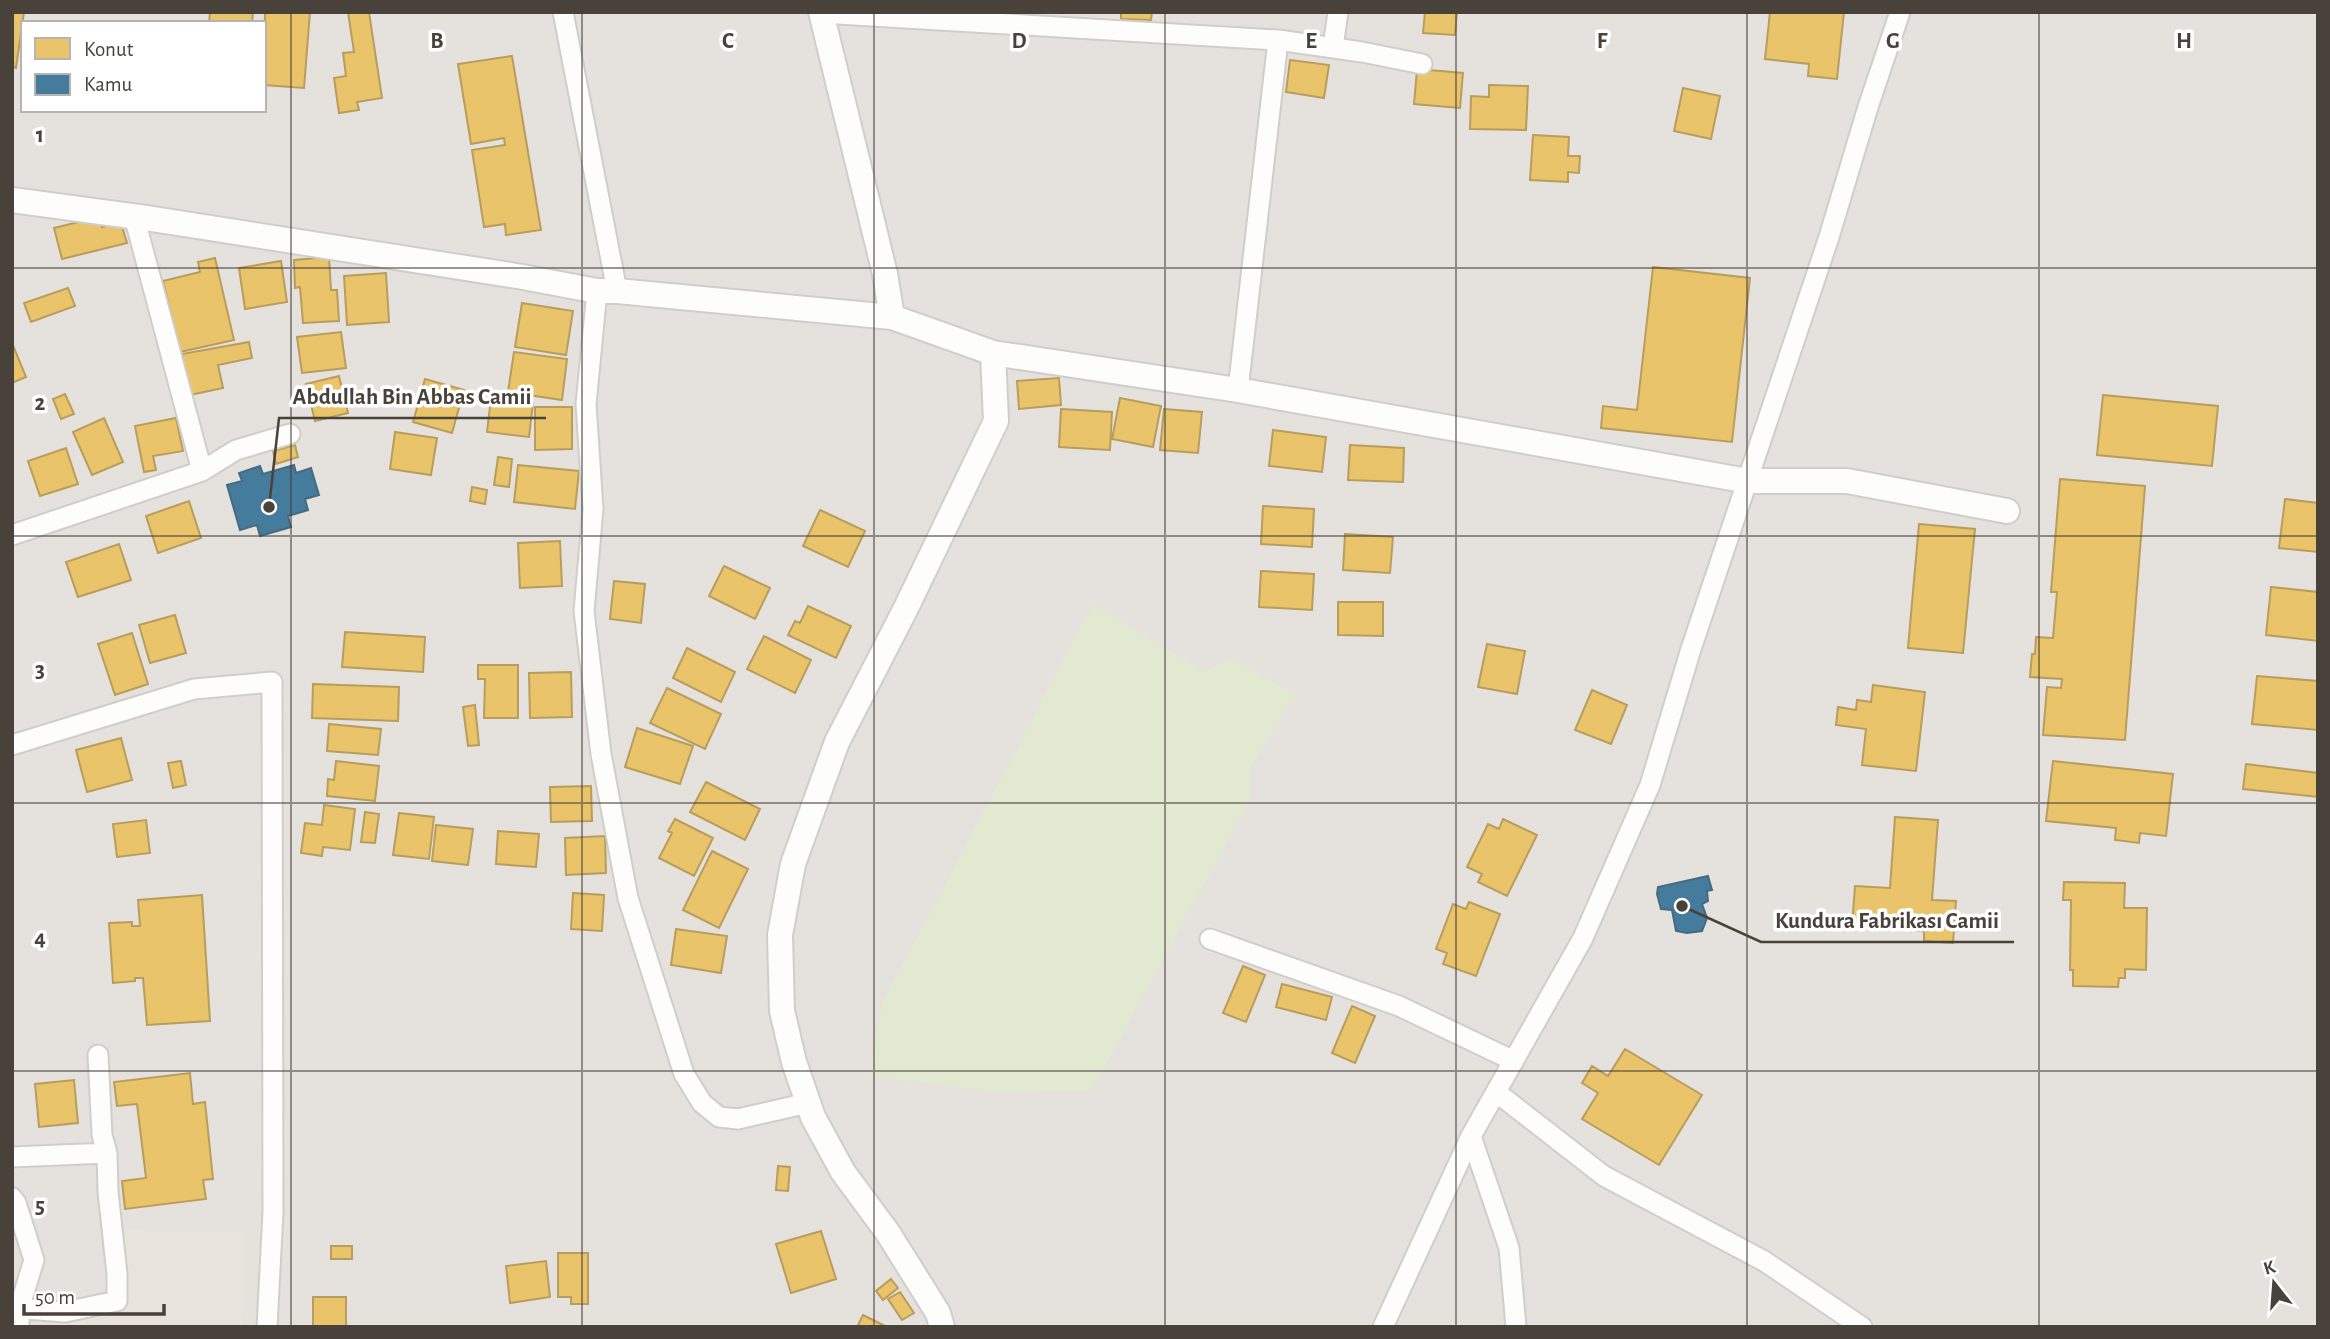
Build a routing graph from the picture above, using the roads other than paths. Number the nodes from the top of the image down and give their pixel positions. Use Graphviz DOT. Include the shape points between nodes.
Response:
graph roads {
  1 [pos="563,12"];
  2 [pos="821,12"];
  3 [pos="1338,12"];
  4 [pos="1900,12"];
  5 [pos="1278,40"];
  6 [pos="1333,47"];
  7 [pos="1422,64"];
  8 [pos="12,200"];
  9 [pos="134,216"];
  10 [pos="607,291"];
  11 [pos="892,317"];
  12 [pos="993,352"];
  13 [pos="1238,390"];
  14 [pos="290,434"];
  15 [pos="202,471"];
  16 [pos="1748,481"];
  17 [pos="2007,511"];
  18 [pos="12,535"];
  19 [pos="12,745"];
  20 [pos="1210,939"];
  21 [pos="98,1055"];
  22 [pos="1514,1061"];
  23 [pos="1496,1092"];
  24 [pos="808,1103"];
  25 [pos="1471,1136"];
  26 [pos="107,1153"];
  27 [pos="12,1157"];
  28 [pos="12,1198"];
  29 [pos="17,1314"];
  30 [pos="267,1327"];
  31 [pos="942,1327"];
  32 [pos="1383,1327"];
  33 [pos="1516,1327"];
  34 [pos="1862,1327"];
  1 -- 10 [label="street"];
  2 -- 5 [label="street"];
  2 -- 11 [label="street"];
  3 -- 6 [label="street"];
  4 -- 16 [label="street"];
  5 -- 6 [label="street"];
  5 -- 13 [label="street"];
  6 -- 7 [label="street"];
  8 -- 9 [label="street"];
  9 -- 10 [label="street"];
  9 -- 15 [label="street"];
  10 -- 11 [label="street"];
  10 -- 24 [label="street" via="586,404 593,509 584,611 601,754 628,898 684,1074 702,1103 719,1117 738,1119"];
  11 -- 12 [label="street"];
  12 -- 13 [label="street"];
  12 -- 24 [label="street" via="996,421 838,742 793,864 780,935 782,1012"];
  13 -- 16 [label="street"];
  14 -- 15 [label="street" via="236,450"];
  15 -- 18 [label="street"];
  16 -- 17 [label="street" via="1847,481"];
  16 -- 22 [label="street" via="1690,649 1650,785 1583,937"];
  19 -- 30 [label="street" via="194,690 272,682 273,1212"];
  20 -- 22 [label="street" via="1399,1006"];
  21 -- 26 [label="street"];
  22 -- 23 [label="street"];
  23 -- 25 [label="street"];
  23 -- 34 [label="street" via="1604,1176 1765,1261"];
  24 -- 31 [label="street" via="843,1172 888,1233 938,1313"];
  25 -- 32 [label="street"];
  25 -- 33 [label="street" via="1509,1248"];
  26 -- 27 [label="street"];
  26 -- 29 [label="street" via="117,1301 65,1312"];
  28 -- 29 [label="street" via="34,1260"];
}
